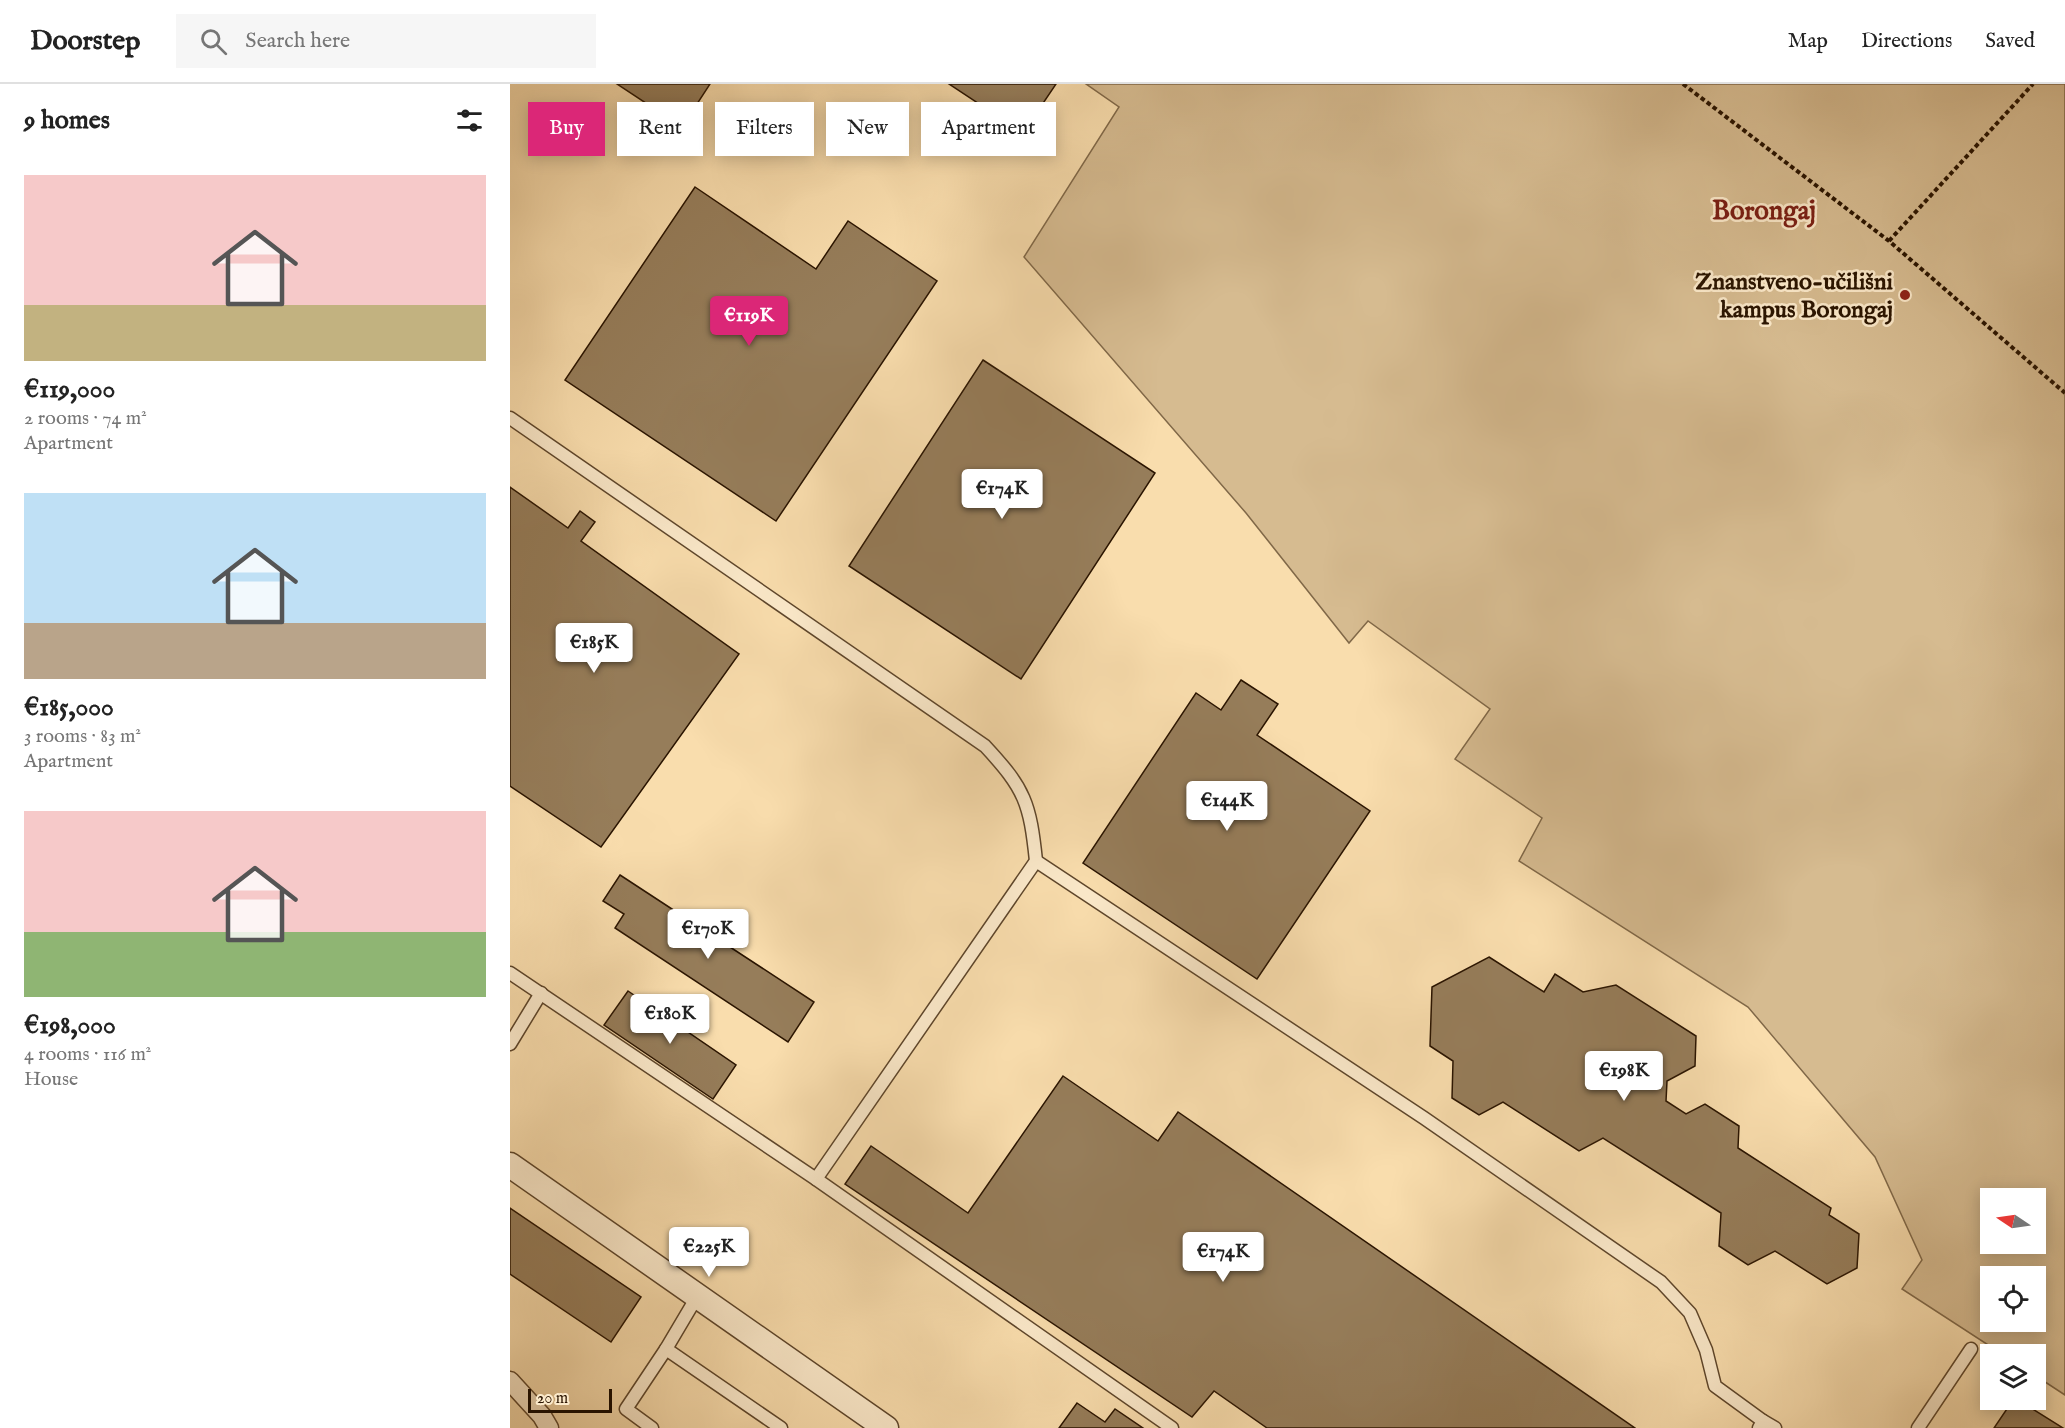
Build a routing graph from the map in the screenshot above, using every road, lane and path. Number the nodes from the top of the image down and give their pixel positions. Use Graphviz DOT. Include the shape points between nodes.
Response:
graph roads {
  1 [pos="1683,84"];
  2 [pos="2033,84"];
  3 [pos="1889,241"];
  4 [pos="2065,393"];
  5 [pos="510,418"];
  6 [pos="1036,861"];
  7 [pos="510,973"];
  8 [pos="541,993"];
  9 [pos="510,1044"];
  10 [pos="510,1165"];
  11 [pos="816,1179"];
  12 [pos="698,1295"];
  13 [pos="666,1349"];
  14 [pos="1971,1349"];
  15 [pos="510,1381"];
  16 [pos="1761,1424"];
  17 [pos="549,1428"];
  18 [pos="652,1428"];
  19 [pos="781,1428"];
  20 [pos="886,1428"];
  21 [pos="1173,1428"];
  22 [pos="1774,1428"];
  23 [pos="1918,1428"];
  1 -- 3 [label="path"];
  2 -- 3 [label="path"];
  3 -- 4 [label="path"];
  5 -- 6 [label="lane" via="984,746 1010,772 1022,793 1030,812"];
  6 -- 11 [label="lane"];
  6 -- 16 [label="lane" via="1424,1118 1661,1282 1690,1313 1706,1350 1715,1386"];
  7 -- 8 [label="lane"];
  8 -- 9 [label="lane"];
  8 -- 11 [label="lane"];
  10 -- 12 [label="street"];
  11 -- 21 [label="lane"];
  12 -- 13 [label="lane"];
  12 -- 20 [label="street"];
  13 -- 18 [label="lane" via="626,1409"];
  13 -- 19 [label="lane"];
  14 -- 23 [label="lane"];
  15 -- 17 [label="street"];
  16 -- 22 [label="lane"];
}
